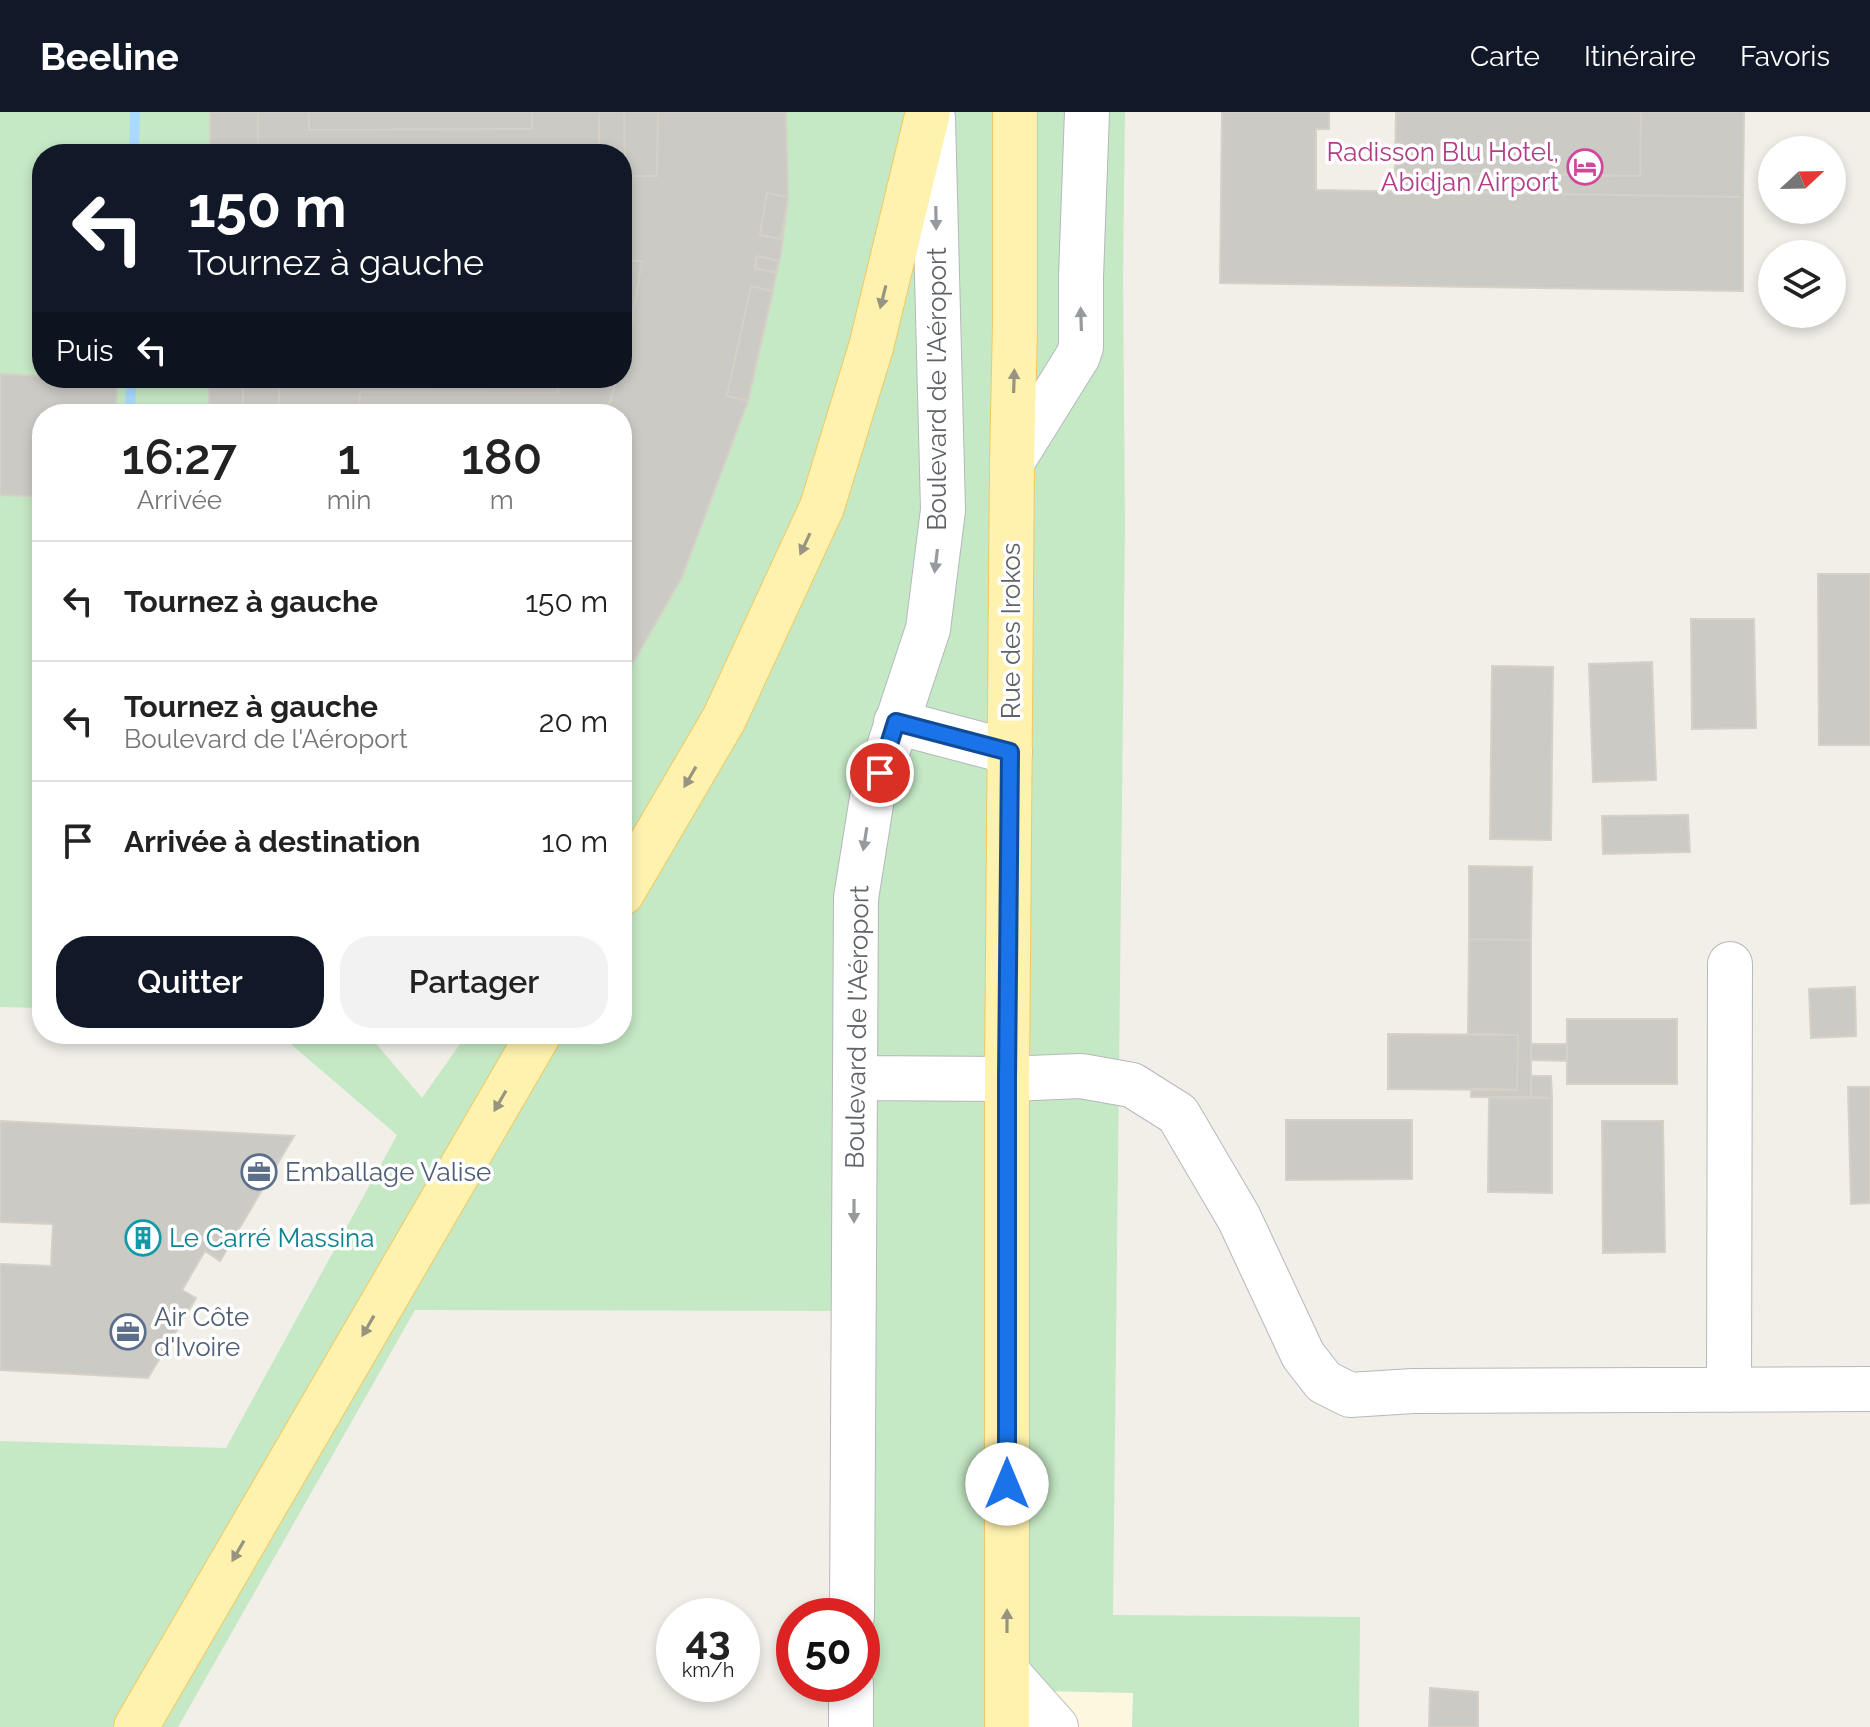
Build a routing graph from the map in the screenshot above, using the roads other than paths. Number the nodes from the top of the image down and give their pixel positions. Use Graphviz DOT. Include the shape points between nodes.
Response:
graph roads {
  1 [pos="930,112"];
  2 [pos="1015,112"];
  3 [pos="1087,112"];
  4 [pos="1012,462"];
  5 [pos="896,722"];
  6 [pos="1010,752"];
  7 [pos="632,876"];
  8 [pos="1730,964"];
  9 [pos="533,1044"];
  10 [pos="855,1078"];
  11 [pos="1007,1079"];
  12 [pos="1870,1389"];
  13 [pos="1729,1390"];
  14 [pos="852,1598"];
  15 [pos="1007,1672"];
  16 [pos="851,1702"];
  17 [pos="136,1727"];
  18 [pos="851,1727"];
  19 [pos="1007,1727"];
  20 [pos="1056,1727"];
  1 -- 5 [label="street, Boulevard de l'Aéroport, one-way" via="943,510 928,629"];
  1 -- 7 [label="main road, one-way" via="871,347 822,507 724,719"];
  4 -- 2 [label="main road, Rue des Irokos, one-way"];
  4 -- 3 [label="street, one-way" via="1081,347"];
  4 -- 6 [label="main road, Rue des Irokos"];
  5 -- 6 [label="street"];
  5 -- 10 [label="street, Boulevard de l'Aéroport, one-way" via="872,798 856,898"];
  6 -- 11 [label="main road, Rue des Irokos"];
  8 -- 13 [label="street"];
  9 -- 17 [label="main road, one-way"];
  10 -- 11 [label="street"];
  10 -- 14 [label="street, Boulevard de l'Aéroport, one-way"];
  11 -- 13 [label="street" via="1081,1076 1132,1085 1178,1114 1239,1218 1303,1355 1324,1382 1350,1395"];
  15 -- 11 [label="main road, Rue des Irokos, one-way"];
  12 -- 13 [label="street"];
  15 -- 19 [label="main road, Rue des Irokos"];
  15 -- 20 [label="street"];
  16 -- 18 [label="street"];
}
